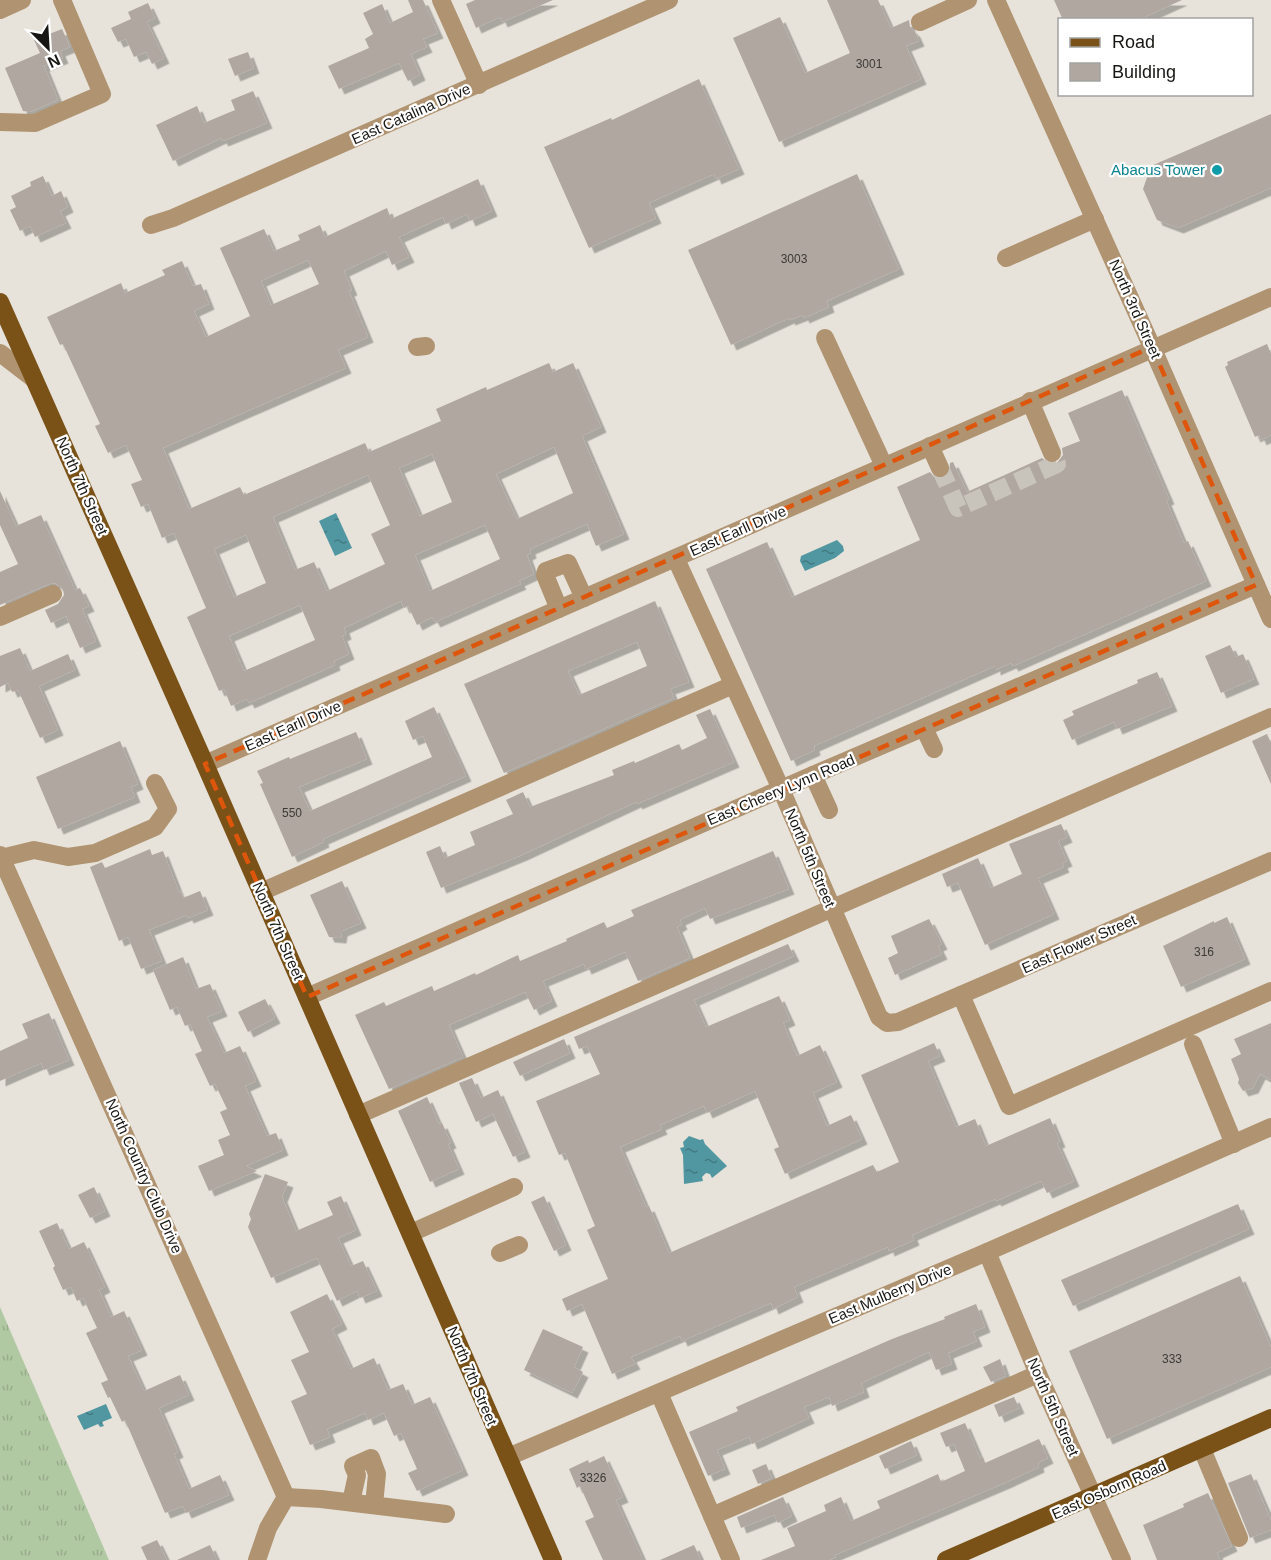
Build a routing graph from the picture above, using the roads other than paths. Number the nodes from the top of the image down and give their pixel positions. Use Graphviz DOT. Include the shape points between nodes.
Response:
graph roads {
  1 [pos="22,0"];
  2 [pos="62,0"];
  3 [pos="441,0"];
  4 [pos="669,0"];
  5 [pos="968,0"];
  6 [pos="996,0"];
  7 [pos="0,9"];
  8 [pos="921,22"];
  9 [pos="479,85"];
  10 [pos="0,122"];
  11 [pos="1095,219"];
  12 [pos="151,225"];
  13 [pos="1005,258"];
  14 [pos="1271,297"];
  15 [pos="0,303"];
  16 [pos="825,338"];
  17 [pos="1152,347"];
  18 [pos="0,353"];
  19 [pos="34,379"];
  20 [pos="1030,401"];
  21 [pos="930,446"];
  22 [pos="1052,453"];
  23 [pos="884,466"];
  24 [pos="940,468"];
  25 [pos="676,559"];
  26 [pos="1256,585"];
  27 [pos="53,594"];
  28 [pos="584,598"];
  29 [pos="560,609"];
  30 [pos="0,617"];
  31 [pos="1271,619"];
  32 [pos="733,685"];
  33 [pos="1271,717"];
  34 [pos="924,728"];
  35 [pos="934,749"];
  36 [pos="205,764"];
  37 [pos="813,775"];
  38 [pos="155,783"];
  39 [pos="781,789"];
  40 [pos="829,810"];
  41 [pos="1,856"];
  42 [pos="1271,861"];
  43 [pos="261,892"];
  44 [pos="832,909"];
  45 [pos="1271,991"];
  46 [pos="961,995"];
  47 [pos="307,997"];
  48 [pos="887,1023"];
  49 [pos="1193,1044"];
  50 [pos="358,1114"];
  51 [pos="1271,1127"];
  52 [pos="1234,1144"];
  53 [pos="514,1187"];
  54 [pos="411,1233"];
  55 [pos="519,1245"];
  56 [pos="987,1252"];
  57 [pos="500,1253"];
  58 [pos="1038,1374"];
  59 [pos="659,1393"];
  60 [pos="1271,1418"];
  61 [pos="1202,1449"];
  62 [pos="508,1457"];
  63 [pos="286,1497"];
  64 [pos="1093,1497"];
  65 [pos="351,1502"];
  66 [pos="374,1505"];
  67 [pos="446,1514"];
  68 [pos="712,1516"];
  69 [pos="1239,1538"];
  70 [pos="257,1560"];
  71 [pos="553,1560"];
  72 [pos="731,1560"];
  73 [pos="946,1560"];
  74 [pos="1122,1560"];
  1 -- 7 [label="street"];
  2 -- 10 [label="street" via="102,94 35,123"];
  3 -- 9 [label="street"];
  4 -- 9 [label="street, East Catalina Drive"];
  5 -- 8 [label="street"];
  6 -- 11 [label="street, North 3rd Street"];
  9 -- 12 [label="street, East Catalina Drive"];
  11 -- 13 [label="street"];
  11 -- 17 [label="street, North 3rd Street"];
  14 -- 17 [label="street, East Earll Drive"];
  15 -- 19 [label="main road, North 7th Street"];
  16 -- 23 [label="street"];
  17 -- 20 [label="street, East Earll Drive"];
  17 -- 26 [label="street, North 3rd Street"];
  18 -- 19 [label="street"];
  19 -- 36 [label="main road, North 7th Street"];
  20 -- 21 [label="street, East Earll Drive"];
  20 -- 22 [label="street"];
  21 -- 23 [label="street, East Earll Drive"];
  21 -- 24 [label="street"];
  23 -- 25 [label="street, East Earll Drive"];
  25 -- 28 [label="street, East Earll Drive"];
  25 -- 32 [label="street, North 5th Street"];
  26 -- 31 [label="street, North 3rd Street"];
  26 -- 34 [label="street, East Cheery Lynn Road"];
  27 -- 30 [label="street"];
  28 -- 29 [label="street, East Earll Drive"];
  28 -- 29 [label="street" via="568,563 546,571 544,575"];
  29 -- 36 [label="street, East Earll Drive"];
  32 -- 39 [label="street, North 5th Street"];
  32 -- 43 [label="street"];
  33 -- 44 [label="street"];
  34 -- 35 [label="street"];
  34 -- 37 [label="street, East Cheery Lynn Road"];
  36 -- 43 [label="main road, North 7th Street"];
  37 -- 39 [label="street, East Cheery Lynn Road"];
  37 -- 40 [label="street"];
  38 -- 41 [label="street" via="168,809 155,827 95,853 68,857 34,850"];
  39 -- 44 [label="street, North 5th Street"];
  39 -- 47 [label="street, East Cheery Lynn Road"];
  41 -- 63 [label="street, North Country Club Drive"];
  42 -- 46 [label="street, East Flower Street"];
  43 -- 47 [label="main road, North 7th Street"];
  44 -- 48 [label="street, North 5th Street" via="879,1017"];
  44 -- 50 [label="street"];
  45 -- 46 [label="street" via="1009,1107"];
  46 -- 48 [label="street, East Flower Street"];
  47 -- 50 [label="main road, North 7th Street"];
  49 -- 52 [label="street"];
  50 -- 54 [label="main road, North 7th Street"];
  51 -- 52 [label="street, East Mulberry Drive"];
  52 -- 56 [label="street, East Mulberry Drive"];
  53 -- 54 [label="street"];
  54 -- 62 [label="main road, North 7th Street"];
  55 -- 57 [label="street"];
  56 -- 58 [label="street, North 5th Street"];
  56 -- 59 [label="street, East Mulberry Drive"];
  58 -- 64 [label="street, North 5th Street"];
  58 -- 68 [label="street"];
  59 -- 62 [label="street, East Mulberry Drive"];
  59 -- 68 [label="street"];
  60 -- 61 [label="main road, East Osborn Road"];
  61 -- 64 [label="main road, East Osborn Road"];
  61 -- 69 [label="street"];
  62 -- 71 [label="main road, North 7th Street"];
  63 -- 65 [label="street"];
  63 -- 70 [label="street" via="268,1528"];
  64 -- 73 [label="main road, East Osborn Road"];
  64 -- 74 [label="street, North 5th Street"];
  65 -- 66 [label="street"];
  65 -- 66 [label="street" via="357,1475 353,1466 371,1458 377,1474"];
  66 -- 67 [label="street"];
  68 -- 72 [label="street"];
}
